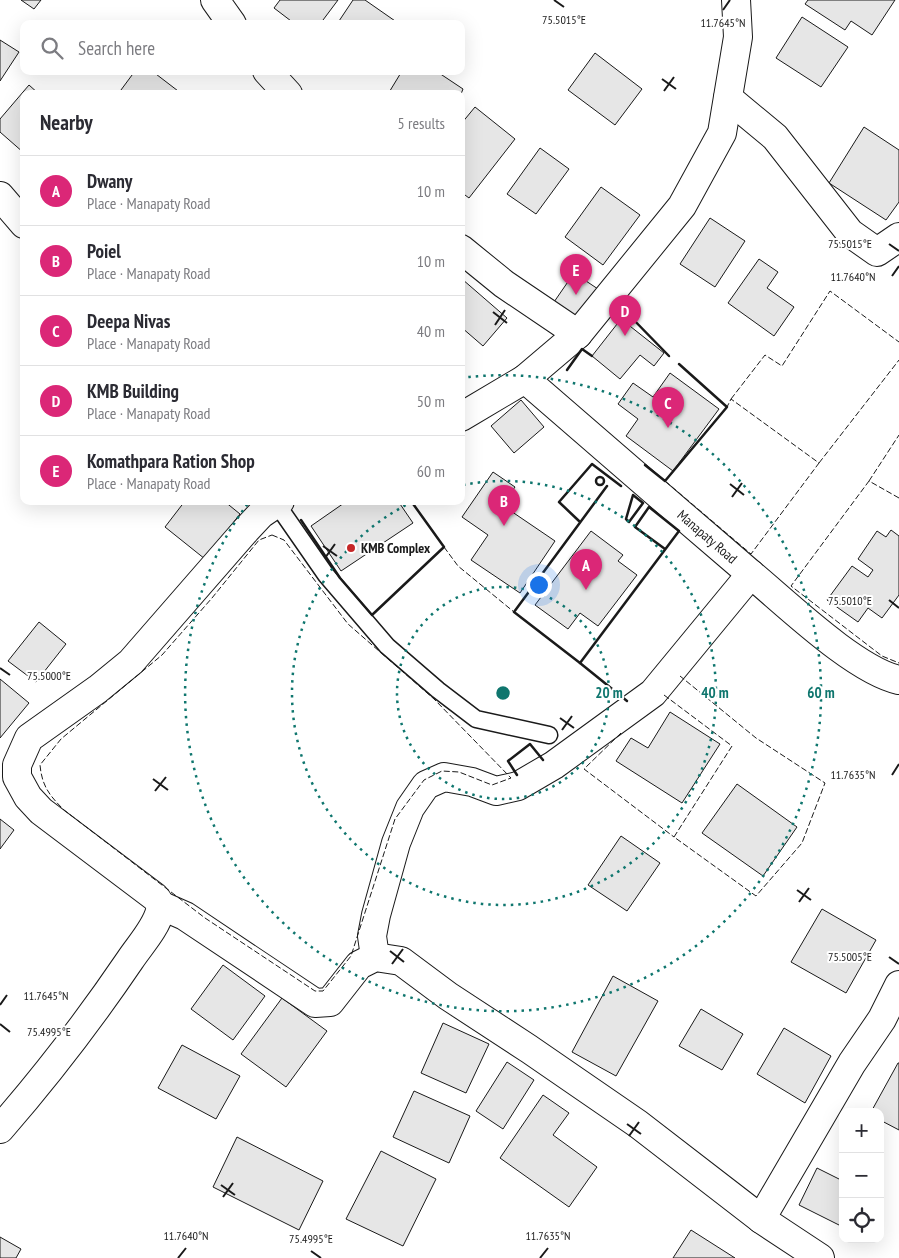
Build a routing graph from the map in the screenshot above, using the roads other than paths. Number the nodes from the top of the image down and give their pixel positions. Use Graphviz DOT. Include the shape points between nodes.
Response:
graph roads {
  1 [pos="215,0"];
  2 [pos="736,0"];
  3 [pos="229,20"];
  4 [pos="271,75"];
  5 [pos="284,90"];
  6 [pos="728,98"];
  7 [pos="0,196"];
  8 [pos="20,219"];
  9 [pos="899,237"];
  10 [pos="465,252"];
  11 [pos="578,334"];
  12 [pos="524,379"];
  13 [pos="465,415"];
  14 [pos="267,505"];
  15 [pos="751,574"];
  16 [pos="899,680"];
  17 [pos="548,735"];
  18 [pos="8,773"];
  19 [pos="160,905"];
  20 [pos="375,957"];
  21 [pos="899,985"];
  22 [pos="0,1129"];
  23 [pos="761,1219"];
  24 [pos="820,1258"];
  1 -- 3 [label="street"];
  2 -- 6 [label="street" via="738,37"];
  4 -- 5 [label="street"];
  6 -- 9 [label="street" via="775,137 850,233 877,252"];
  6 -- 11 [label="street" via="722,134 682,206"];
  7 -- 8 [label="street"];
  10 -- 11 [label="street" via="504,284"];
  11 -- 12 [label="street"];
  12 -- 13 [label="street"];
  12 -- 15 [label="street, Manapaty Road"];
  14 -- 17 [label="lane" via="387,646 438,690 476,719"];
  14 -- 18 [label="street" via="131,662 28,738 17,765"];
  15 -- 16 [label="street, Manapaty Road" via="848,653 886,677"];
  15 -- 20 [label="street" via="653,694 554,765 518,786 496,791 444,776 426,785 410,808 396,843 374,922"];
  18 -- 19 [label="street" via="42,811"];
  19 -- 20 [label="street" via="185,916 315,1004 330,1002 359,965"];
  19 -- 22 [label="street" via="160,912 150,930 112,987 43,1080"];
  20 -- 23 [label="street" via="402,961 448,996 638,1124"];
  21 -- 23 [label="street" via="882,1019 852,1063"];
  23 -- 24 [label="street"];
}
